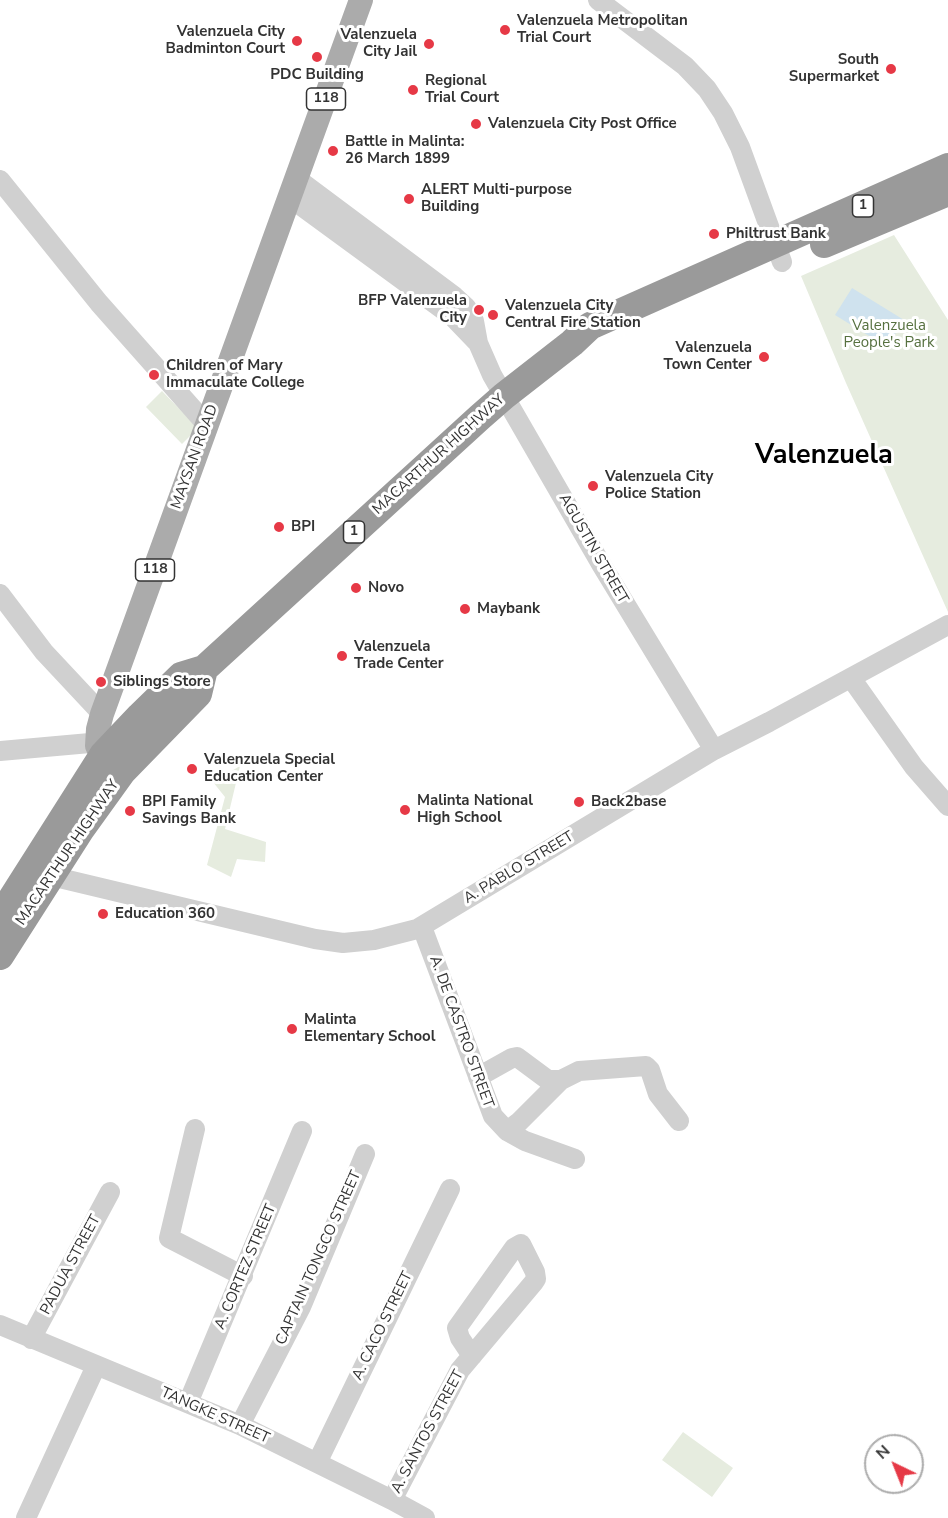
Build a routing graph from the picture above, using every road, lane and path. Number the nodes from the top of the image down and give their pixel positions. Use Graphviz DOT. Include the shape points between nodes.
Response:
graph roads {
  1 [pos="361,0"];
  2 [pos="598,0"];
  3 [pos="948,167"];
  4 [pos="0,180"];
  5 [pos="295,189"];
  6 [pos="948,192"];
  7 [pos="779,252"];
  8 [pos="504,396"];
  9 [pos="207,425"];
  10 [pos="0,594"];
  11 [pos="948,625"];
  12 [pos="850,678"];
  13 [pos="102,714"];
  14 [pos="714,750"];
  15 [pos="0,751"];
  16 [pos="107,758"];
  17 [pos="948,806"];
  18 [pos="51,876"];
  19 [pos="422,927"];
  20 [pos="5,936"];
  21 [pos="478,1077"];
  22 [pos="561,1080"];
  23 [pos="679,1121"];
  24 [pos="195,1129"];
  25 [pos="302,1131"];
  26 [pos="507,1131"];
  27 [pos="365,1154"];
  28 [pos="575,1159"];
  29 [pos="450,1189"];
  30 [pos="110,1192"];
  31 [pos="243,1276"];
  32 [pos="0,1325"];
  33 [pos="31,1339"];
  34 [pos="472,1356"];
  35 [pos="96,1366"];
  36 [pos="188,1403"];
  37 [pos="240,1425"];
  38 [pos="317,1463"];
  39 [pos="392,1500"];
  40 [pos="26,1518"];
  41 [pos="425,1518"];
  1 -- 5 [label="main road, MAYSAN ROAD / 118"];
  2 -- 7 [label="street" via="685,66 706,89 740,147"];
  3 -- 7 [label="highway, MACARTHUR HIGHWAY / 1"];
  4 -- 9 [label="street" via="99,303"];
  5 -- 8 [label="street, AGUSTIN STREET" via="453,317 478,343"];
  5 -- 9 [label="main road, MAYSAN ROAD / 118"];
  6 -- 7 [label="highway, MACARTHUR HIGHWAY / 1"];
  7 -- 8 [label="highway, MACARTHUR HIGHWAY / 1" via="597,342 572,343"];
  8 -- 14 [label="street, AGUSTIN STREET"];
  8 -- 16 [label="highway, MACARTHUR HIGHWAY / 1" via="204,669 181,676"];
  9 -- 13 [label="main road, MAYSAN ROAD / 118"];
  10 -- 13 [label="street" via="44,652"];
  11 -- 12 [label="street, A. PABLO STREET"];
  12 -- 14 [label="street, A. PABLO STREET"];
  12 -- 17 [label="street" via="902,751"];
  13 -- 16 [label="main road, MAYSAN ROAD / 118" via="98,729"];
  14 -- 19 [label="street, A. PABLO STREET"];
  15 -- 16 [label="street" via="90,743"];
  16 -- 18 [label="highway, MACARTHUR HIGHWAY / 1" via="81,829"];
  16 -- 20 [label="highway, MACARTHUR HIGHWAY / 1"];
  18 -- 19 [label="street, A. PABLO STREET" via="343,943 374,940"];
  18 -- 20 [label="highway, MACARTHUR HIGHWAY / 1"];
  19 -- 21 [label="street, A. DE CASTRO STREET"];
  21 -- 22 [label="street" via="517,1057 548,1080"];
  21 -- 26 [label="street, A. DE CASTRO STREET" via="493,1116"];
  22 -- 23 [label="street" via="579,1071 646,1066 658,1094"];
  22 -- 26 [label="street"];
  24 -- 31 [label="street" via="169,1238"];
  25 -- 31 [label="street, A. CORTEZ STREET"];
  26 -- 28 [label="street, A. DE CASTRO STREET"];
  27 -- 37 [label="street, CAPTAIN TONGCO STREET" via="301,1307"];
  29 -- 38 [label="street, A. CACO STREET"];
  30 -- 33 [label="street, PADUA STREET"];
  31 -- 36 [label="street, A. CORTEZ STREET"];
  32 -- 33 [label="street, TANGKE STREET"];
  33 -- 35 [label="street, TANGKE STREET"];
  34 -- 34 [label="street, A. SANTOS STREET" via="534,1282 536,1274 521,1244 516,1245 457,1328"];
  34 -- 39 [label="street, A. SANTOS STREET" via="460,1370"];
  35 -- 36 [label="street, TANGKE STREET"];
  35 -- 40 [label="street"];
  36 -- 37 [label="street, TANGKE STREET"];
  37 -- 38 [label="street, TANGKE STREET"];
  38 -- 39 [label="street, TANGKE STREET"];
  39 -- 41 [label="street, TANGKE STREET"];
}
